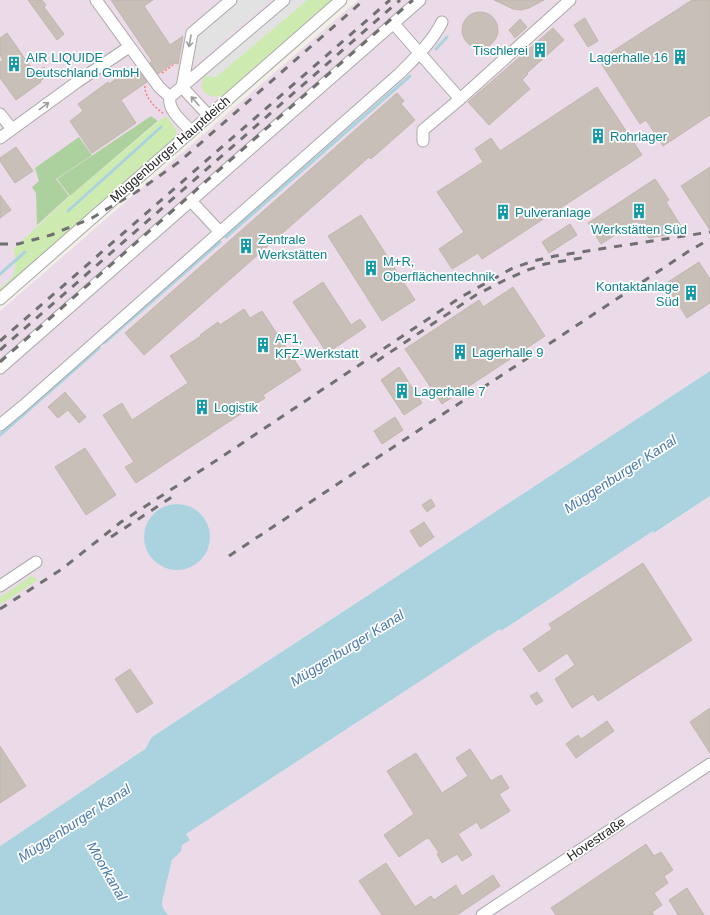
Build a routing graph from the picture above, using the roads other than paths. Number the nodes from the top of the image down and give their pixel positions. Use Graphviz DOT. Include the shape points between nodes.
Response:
graph roads {
  1 [pos="96,0"];
  2 [pos="231,0"];
  3 [pos="284,0"];
  4 [pos="341,0"];
  5 [pos="420,0"];
  6 [pos="570,0"];
  7 [pos="442,22"];
  8 [pos="393,23"];
  9 [pos="129,47"];
  10 [pos="420,53"];
  11 [pos="182,86"];
  12 [pos="170,97"];
  13 [pos="460,99"];
  14 [pos="0,114"];
  15 [pos="209,116"];
  16 [pos="12,129"];
  17 [pos="191,131"];
  18 [pos="0,138"];
  19 [pos="422,141"];
  20 [pos="191,201"];
  21 [pos="220,232"];
  22 [pos="0,299"];
  23 [pos="0,368"];
  24 [pos="0,425"];
  25 [pos="36,562"];
  26 [pos="0,586"];
  27 [pos="710,764"];
  28 [pos="482,915"];
  1 -- 9 [label="street"];
  2 -- 11 [label="street, one-way" via="192,33"];
  3 -- 11 [label="street"];
  4 -- 15 [label="street, Müggenburger Hauptdeich"];
  5 -- 8 [label="street"];
  6 -- 13 [label="street"];
  7 -- 10 [label="street"];
  8 -- 10 [label="street"];
  8 -- 20 [label="street"];
  9 -- 12 [label="street" via="153,80"];
  16 -- 9 [label="street, one-way"];
  10 -- 13 [label="street"];
  10 -- 21 [label="street"];
  11 -- 12 [label="street"];
  15 -- 11 [label="street, one-way"];
  12 -- 17 [label="street" via="170,106"];
  13 -- 19 [label="street" via="423,130"];
  14 -- 16 [label="street"];
  15 -- 17 [label="street, Müggenburger Hauptdeich"];
  16 -- 18 [label="street"];
  17 -- 22 [label="street, Müggenburger Hauptdeich"];
  20 -- 21 [label="street"];
  20 -- 23 [label="street"];
  21 -- 24 [label="street"];
  25 -- 26 [label="street"];
  27 -- 28 [label="street, Hovestraße"];
}
